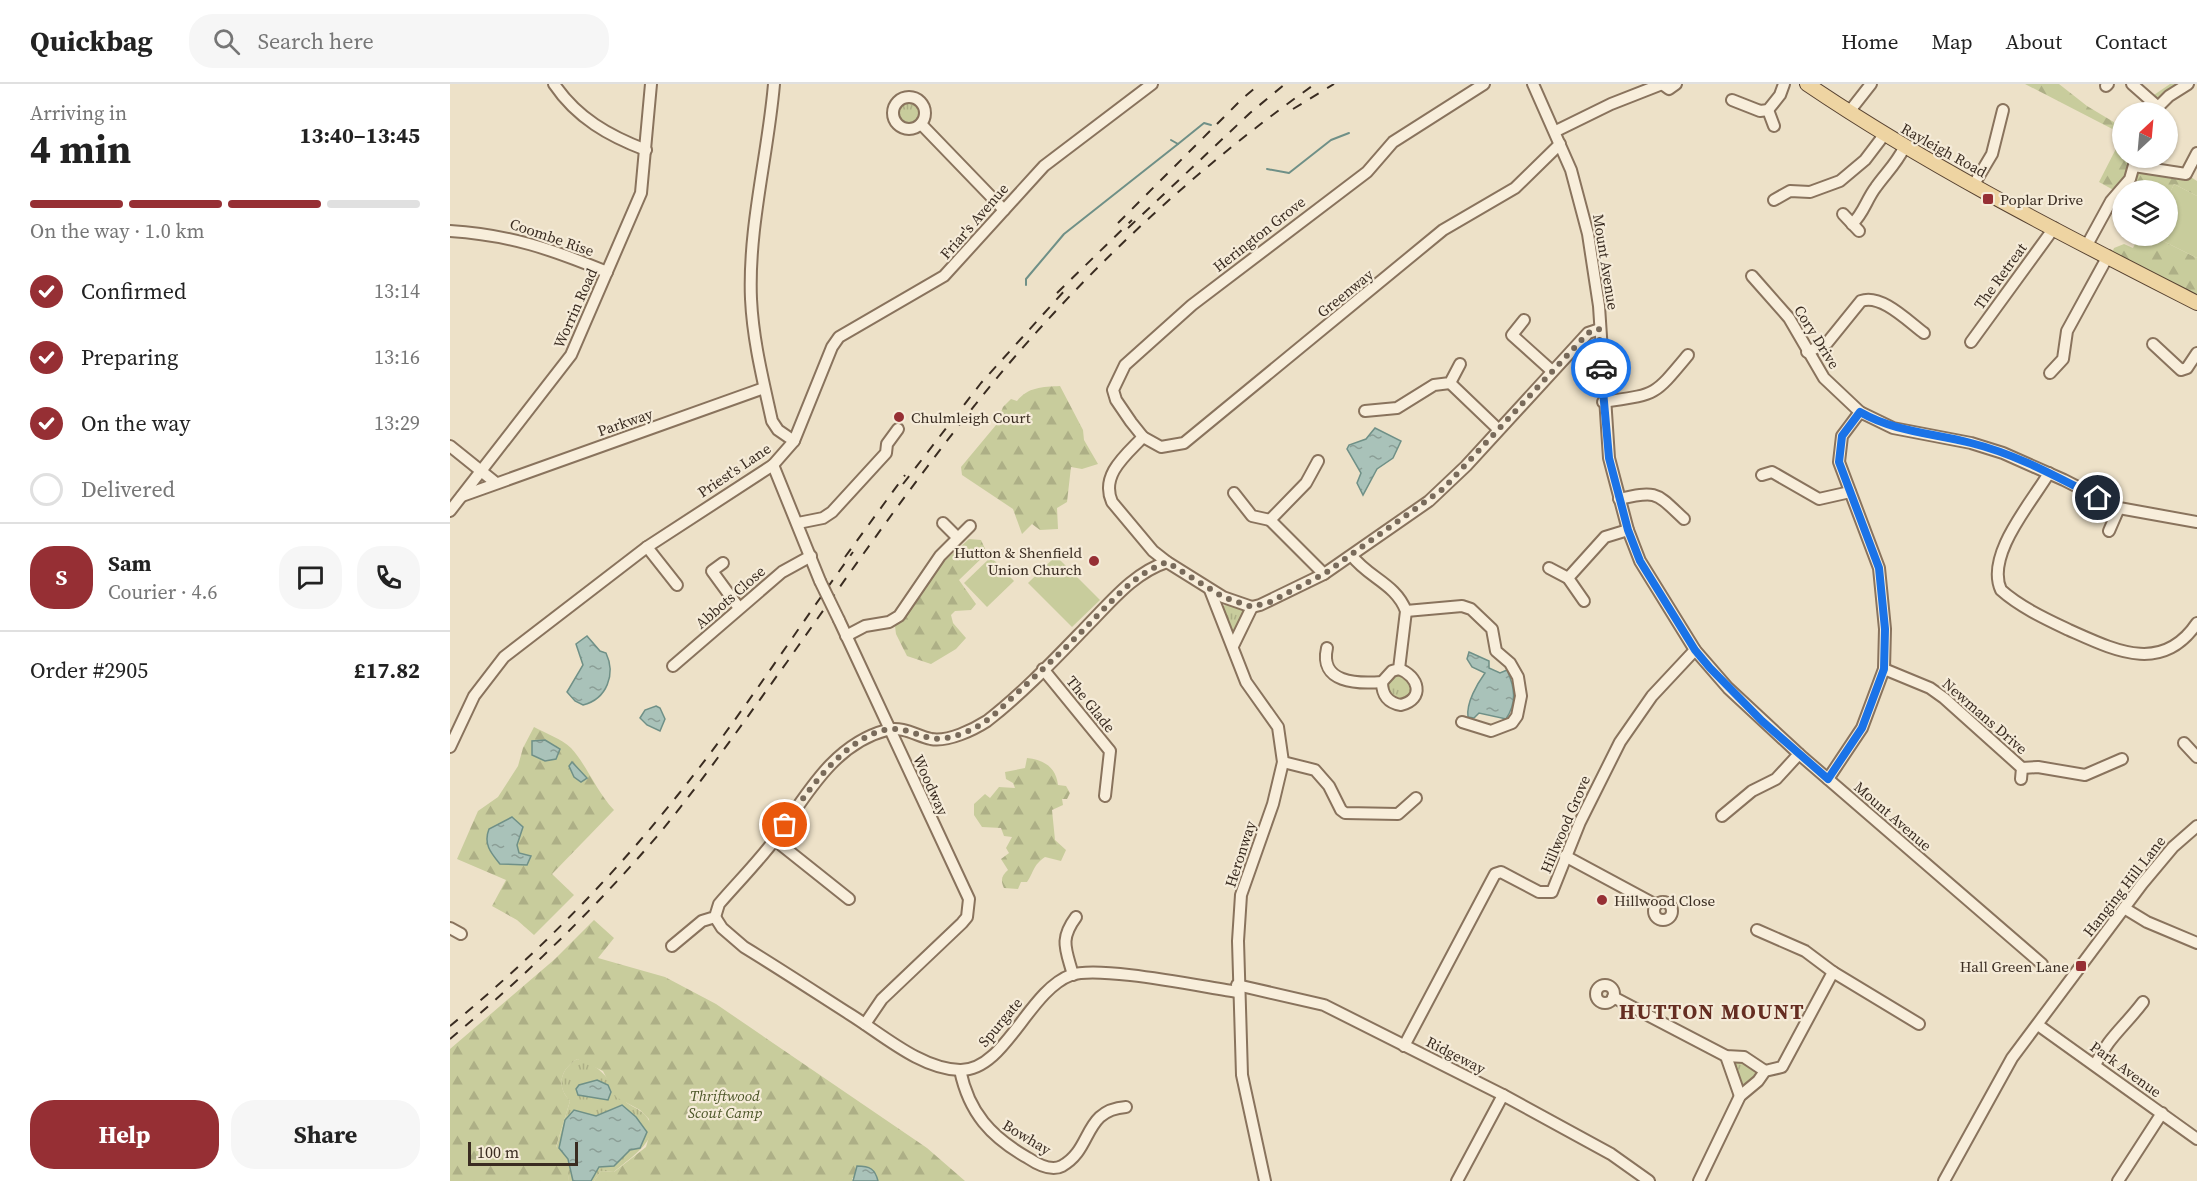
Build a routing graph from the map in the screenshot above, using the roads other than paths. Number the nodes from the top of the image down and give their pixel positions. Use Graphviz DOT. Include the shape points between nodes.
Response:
graph roads {
  1 [pos="554,84"];
  2 [pos="651,84"];
  3 [pos="774,84"];
  4 [pos="1152,84"];
  5 [pos="1484,84"];
  6 [pos="1533,84"];
  7 [pos="1662,84"];
  8 [pos="1676,84"];
  9 [pos="1784,84"];
  10 [pos="1807,84"];
  11 [pos="1871,84"];
  12 [pos="2132,84"];
  13 [pos="2188,84"];
  14 [pos="1732,100"];
  15 [pos="2149,102"];
  16 [pos="2164,102"];
  17 [pos="1768,110"];
  18 [pos="2003,110"];
  19 [pos="1849,112"];
  20 [pos="921,124"];
  21 [pos="1774,126"];
  22 [pos="1556,131"];
  23 [pos="1884,135"];
  24 [pos="1560,144"];
  25 [pos="1904,148"];
  26 [pos="646,150"];
  27 [pos="2197,153"];
  28 [pos="2133,168"];
  29 [pos="2160,168"];
  30 [pos="1973,186"];
  31 [pos="1774,200"];
  32 [pos="1004,210"];
  33 [pos="1843,214"];
  34 [pos="2054,228"];
  35 [pos="450,231"];
  36 [pos="2087,245"];
  37 [pos="2108,256"];
  38 [pos="607,272"];
  39 [pos="1752,276"];
  40 [pos="2197,303"];
  41 [pos="1524,320"];
  42 [pos="1599,329"];
  43 [pos="1924,333"];
  44 [pos="1971,342"];
  45 [pos="2153,344"];
  46 [pos="1808,352"];
  47 [pos="2197,353"];
  48 [pos="1688,355"];
  49 [pos="1460,364"];
  50 [pos="1552,371"];
  51 [pos="2050,373"];
  52 [pos="1450,383"];
  53 [pos="764,388"];
  54 [pos="1603,402"];
  55 [pos="1365,411"];
  56 [pos="1860,412"];
  57 [pos="898,429"];
  58 [pos="1498,429"];
  59 [pos="1143,437"];
  60 [pos="794,441"];
  61 [pos="450,446"];
  62 [pos="1318,460"];
  63 [pos="772,465"];
  64 [pos="481,470"];
  65 [pos="1768,470"];
  66 [pos="2049,473"];
  67 [pos="496,483"];
  68 [pos="1850,492"];
  69 [pos="1234,493"];
  70 [pos="460,497"];
  71 [pos="1619,499"];
  72 [pos="2119,508"];
  73 [pos="450,511"];
  74 [pos="1684,519"];
  75 [pos="1270,520"];
  76 [pos="798,522"];
  77 [pos="2197,522"];
  78 [pos="944,523"];
  79 [pos="970,526"];
  80 [pos="1628,530"];
  81 [pos="2113,533"];
  82 [pos="957,537"];
  83 [pos="647,547"];
  84 [pos="1153,551"];
  85 [pos="811,556"];
  86 [pos="1352,556"];
  87 [pos="1167,562"];
  88 [pos="723,563"];
  89 [pos="1152,568"];
  90 [pos="1549,568"];
  91 [pos="1324,574"];
  92 [pos="1568,578"];
  93 [pos="677,585"];
  94 [pos="1210,590"];
  95 [pos="1584,601"];
  96 [pos="1252,607"];
  97 [pos="739,608"];
  98 [pos="1406,611"];
  99 [pos="2197,623"];
  100 [pos="846,636"];
  101 [pos="1233,646"];
  102 [pos="1327,648"];
  103 [pos="1695,650"];
  104 [pos="673,666"];
  105 [pos="1043,669"];
  106 [pos="1399,669"];
  107 [pos="1884,669"];
  108 [pos="1382,682"];
  109 [pos="1462,722"];
  110 [pos="889,729"];
  111 [pos="2181,742"];
  112 [pos="450,747"];
  113 [pos="1799,754"];
  114 [pos="2197,757"];
  115 [pos="2122,759"];
  116 [pos="1283,762"];
  117 [pos="1828,779"];
  118 [pos="1105,796"];
  119 [pos="1416,798"];
  120 [pos="1722,816"];
  121 [pos="2197,826"];
  122 [pos="775,840"];
  123 [pos="1565,856"];
  124 [pos="849,899"];
  125 [pos="1656,905"];
  126 [pos="2124,908"];
  127 [pos="715,917"];
  128 [pos="1076,917"];
  129 [pos="450,928"];
  130 [pos="1757,930"];
  131 [pos="461,934"];
  132 [pos="2197,943"];
  133 [pos="672,946"];
  134 [pos="2042,964"];
  135 [pos="1833,972"];
  136 [pos="1073,975"];
  137 [pos="1238,988"];
  138 [pos="1613,998"];
  139 [pos="2142,1002"];
  140 [pos="865,1024"];
  141 [pos="1918,1024"];
  142 [pos="2038,1025"];
  143 [pos="1404,1046"];
  144 [pos="1726,1056"];
  145 [pos="2095,1065"];
  146 [pos="960,1070"];
  147 [pos="1765,1071"];
  148 [pos="1503,1095"];
  149 [pos="1740,1096"];
  150 [pos="1126,1107"];
  151 [pos="2162,1113"];
  152 [pos="2197,1139"];
  153 [pos="1265,1181"];
  154 [pos="1457,1181"];
  155 [pos="1650,1181"];
  156 [pos="1699,1181"];
  157 [pos="1944,1181"];
  158 [pos="2118,1181"];
  1 -- 26 [label="street" via="582,116 605,132"];
  2 -- 26 [label="street, Worrin Road"];
  3 -- 53 [label="street, Priest's Lane" via="752,279 755,347"];
  4 -- 32 [label="street, Friar's Avenue" via="1044,166"];
  5 -- 59 [label="street, Herington Grove" via="1393,142 1367,172 1192,305 1125,364 1113,390"];
  6 -- 22 [label="street, Mount Avenue"];
  7 -- 8 [label="street" via="1669,89"];
  7 -- 22 [label="street"];
  9 -- 17 [label="street"];
  10 -- 19 [label="main road, Rayleigh Road"];
  11 -- 19 [label="street"];
  12 -- 15 [label="street"];
  13 -- 16 [label="street"];
  14 -- 17 [label="street" via="1760,111"];
  17 -- 21 [label="street"];
  18 -- 30 [label="street" via="1994,124 1988,162"];
  19 -- 23 [label="main road, Rayleigh Road"];
  20 -- 32 [label="street"];
  22 -- 24 [label="street, Mount Avenue"];
  23 -- 25 [label="main road, Rayleigh Road"];
  23 -- 31 [label="street" via="1865,160 1840,181 1810,192 1790,191"];
  24 -- 42 [label="street, Mount Avenue" via="1588,234"];
  24 -- 59 [label="street, Greenway" via="1515,188 1443,230 1184,443 1161,447"];
  25 -- 30 [label="main road, Rayleigh Road"];
  25 -- 33 [label="street" via="1876,187 1855,228"];
  26 -- 38 [label="street, Worrin Road" via="641,193"];
  27 -- 29 [label="street" via="2186,174"];
  28 -- 36 [label="street"];
  30 -- 34 [label="main road, Rayleigh Road"];
  32 -- 60 [label="street, Friar's Avenue" via="944,276 839,337"];
  34 -- 36 [label="main road, Rayleigh Road"];
  34 -- 44 [label="street, The Retreat"];
  35 -- 38 [label="street, Coombe Rise" via="531,242"];
  36 -- 37 [label="main road, Rayleigh Road"];
  37 -- 40 [label="main road, Rayleigh Road"];
  37 -- 51 [label="street" via="2071,321 2063,359"];
  38 -- 64 [label="street, Worrin Road" via="571,355"];
  39 -- 46 [label="street, Cory Drive" via="1789,318"];
  41 -- 50 [label="street" via="1512,335"];
  42 -- 50 [label="street" via="1588,333"];
  42 -- 54 [label="street, Mount Avenue"];
  43 -- 46 [label="street" via="1879,301 1867,299 1827,343"];
  45 -- 47 [label="street" via="2181,370"];
  46 -- 56 [label="street, Cory Drive" via="1828,382"];
  48 -- 54 [label="street" via="1659,390 1648,396"];
  49 -- 52 [label="street"];
  50 -- 58 [label="street"];
  52 -- 55 [label="street" via="1434,385 1397,408"];
  52 -- 58 [label="street"];
  53 -- 60 [label="street, Priest's Lane" via="772,421"];
  53 -- 67 [label="street, Parkway"];
  54 -- 71 [label="street, Mount Avenue" via="1609,458"];
  56 -- 66 [label="street, Cory Drive" via="1893,428 1971,443"];
  56 -- 68 [label="street" via="1842,436 1838,449"];
  57 -- 76 [label="street" via="887,444 886,453 832,512 823,518"];
  58 -- 86 [label="street" via="1429,501"];
  59 -- 84 [label="street" via="1118,464 1111,476 1109,495"];
  60 -- 63 [label="street, Priest's Lane"];
  61 -- 64 [label="street"];
  62 -- 75 [label="street" via="1306,483"];
  63 -- 76 [label="street, Woodway"];
  63 -- 83 [label="street, Priest's Lane"];
  64 -- 67 [label="street"];
  64 -- 70 [label="street, Worrin Road"];
  65 -- 68 [label="street" via="1819,499"];
  66 -- 72 [label="street, Cory Drive"];
  66 -- 99 [label="street" via="2005,545 1997,577 2001,590 2064,627 2126,653 2140,655 2165,650 2184,639"];
  67 -- 70 [label="street, Parkway"];
  68 -- 107 [label="street" via="1879,568"];
  69 -- 75 [label="street" via="1252,516"];
  70 -- 73 [label="street, Worrin Road"];
  71 -- 74 [label="street" via="1644,493 1658,495"];
  71 -- 80 [label="street, Mount Avenue"];
  72 -- 77 [label="street, Cory Drive"];
  72 -- 81 [label="street"];
  75 -- 91 [label="street"];
  76 -- 85 [label="street, Woodway"];
  78 -- 82 [label="street"];
  79 -- 82 [label="street"];
  80 -- 92 [label="street" via="1605,537"];
  80 -- 103 [label="street, Mount Avenue" via="1640,561"];
  82 -- 100 [label="street" via="899,616"];
  83 -- 93 [label="street"];
  83 -- 112 [label="street, Priest's Lane" via="504,657 474,696"];
  84 -- 87 [label="street"];
  84 -- 89 [label="street"];
  85 -- 97 [label="street, Abbots Close" via="782,572"];
  85 -- 100 [label="street, Woodway, bridge"];
  86 -- 91 [label="street"];
  86 -- 98 [label="street" via="1360,567 1396,591"];
  87 -- 89 [label="street"];
  87 -- 94 [label="street"];
  88 -- 97 [label="street" via="712,571"];
  89 -- 105 [label="street" via="1128,585"];
  90 -- 92 [label="street"];
  91 -- 96 [label="street"];
  92 -- 95 [label="street"];
  94 -- 96 [label="street"];
  94 -- 101 [label="street, Heronway"];
  96 -- 101 [label="street"];
  97 -- 104 [label="street, Abbots Close"];
  98 -- 106 [label="street"];
  98 -- 109 [label="street" via="1462,606 1471,609 1487,624 1494,635 1496,651 1518,677 1520,706 1512,723 1498,731"];
  100 -- 110 [label="street, Woodway"];
  101 -- 116 [label="street, Heronway" via="1251,691 1278,727"];
  102 -- 108 [label="street" via="1327,666 1336,677 1359,684"];
  103 -- 113 [label="street, Mount Avenue" via="1728,688"];
  103 -- 123 [label="street, Hillwood Grove" via="1652,696 1620,742"];
  105 -- 110 [label="street" via="986,721 967,731 933,739"];
  105 -- 118 [label="street, The Glade" via="1110,751"];
  106 -- 108 [label="street"];
  106 -- 108 [label="street" via="1417,683 1413,700 1401,705 1391,702 1384,695"];
  107 -- 115 [label="street, Newmans Drive" via="1944,698 2022,773 2038,766 2085,775"];
  107 -- 117 [label="street" via="1862,728"];
  110 -- 122 [label="street" via="858,743 829,766"];
  110 -- 140 [label="street, Woodway" via="969,899 969,909 962,923 882,999"];
  111 -- 114 [label="street"];
  113 -- 117 [label="street, Mount Avenue"];
  113 -- 120 [label="street" via="1776,779 1752,791"];
  116 -- 119 [label="street" via="1315,770 1329,786 1341,810 1350,814 1398,814"];
  116 -- 137 [label="street, Heronway" via="1241,895"];
  117 -- 134 [label="street, Mount Avenue"];
  121 -- 126 [label="street, Hanging Hill Lane" via="2173,847"];
  122 -- 124 [label="street"];
  122 -- 127 [label="street" via="719,904"];
  123 -- 125 [label="street"];
  123 -- 143 [label="street, Hillwood Grove" via="1555,887 1548,894 1501,872 1495,874"];
  126 -- 132 [label="street"];
  126 -- 142 [label="street, Hanging Hill Lane"];
  127 -- 133 [label="street" via="702,921"];
  127 -- 140 [label="street" via="744,946"];
  128 -- 136 [label="street" via="1065,931 1064,943"];
  129 -- 131 [label="street"];
  130 -- 135 [label="street" via="1805,951"];
  135 -- 141 [label="street"];
  135 -- 147 [label="street" via="1782,1067"];
  136 -- 137 [label="street, Spurgate" via="1115,974"];
  136 -- 146 [label="street, Spurgate" via="1046,990 983,1065"];
  137 -- 143 [label="street, Ridgeway" via="1324,1005"];
  137 -- 153 [label="street, Heronway" via="1242,1075"];
  138 -- 144 [label="street"];
  139 -- 145 [label="street" via="2110,1037"];
  140 -- 146 [label="street" via="917,1056"];
  142 -- 145 [label="street, Park Avenue"];
  142 -- 157 [label="street, Hanging Hill Lane" via="2002,1074"];
  143 -- 148 [label="street, Ridgeway"];
  144 -- 147 [label="street" via="1744,1057"];
  144 -- 149 [label="street"];
  145 -- 151 [label="street, Park Avenue"];
  146 -- 150 [label="street, Bowhay" via="967,1098 986,1129 1011,1149 1048,1167 1059,1168 1070,1161 1104,1111"];
  147 -- 149 [label="street"];
  148 -- 154 [label="street"];
  148 -- 155 [label="street, Ridgeway" via="1611,1154"];
  149 -- 156 [label="street"];
  151 -- 152 [label="street, Park Avenue"];
  151 -- 158 [label="street"];
}
